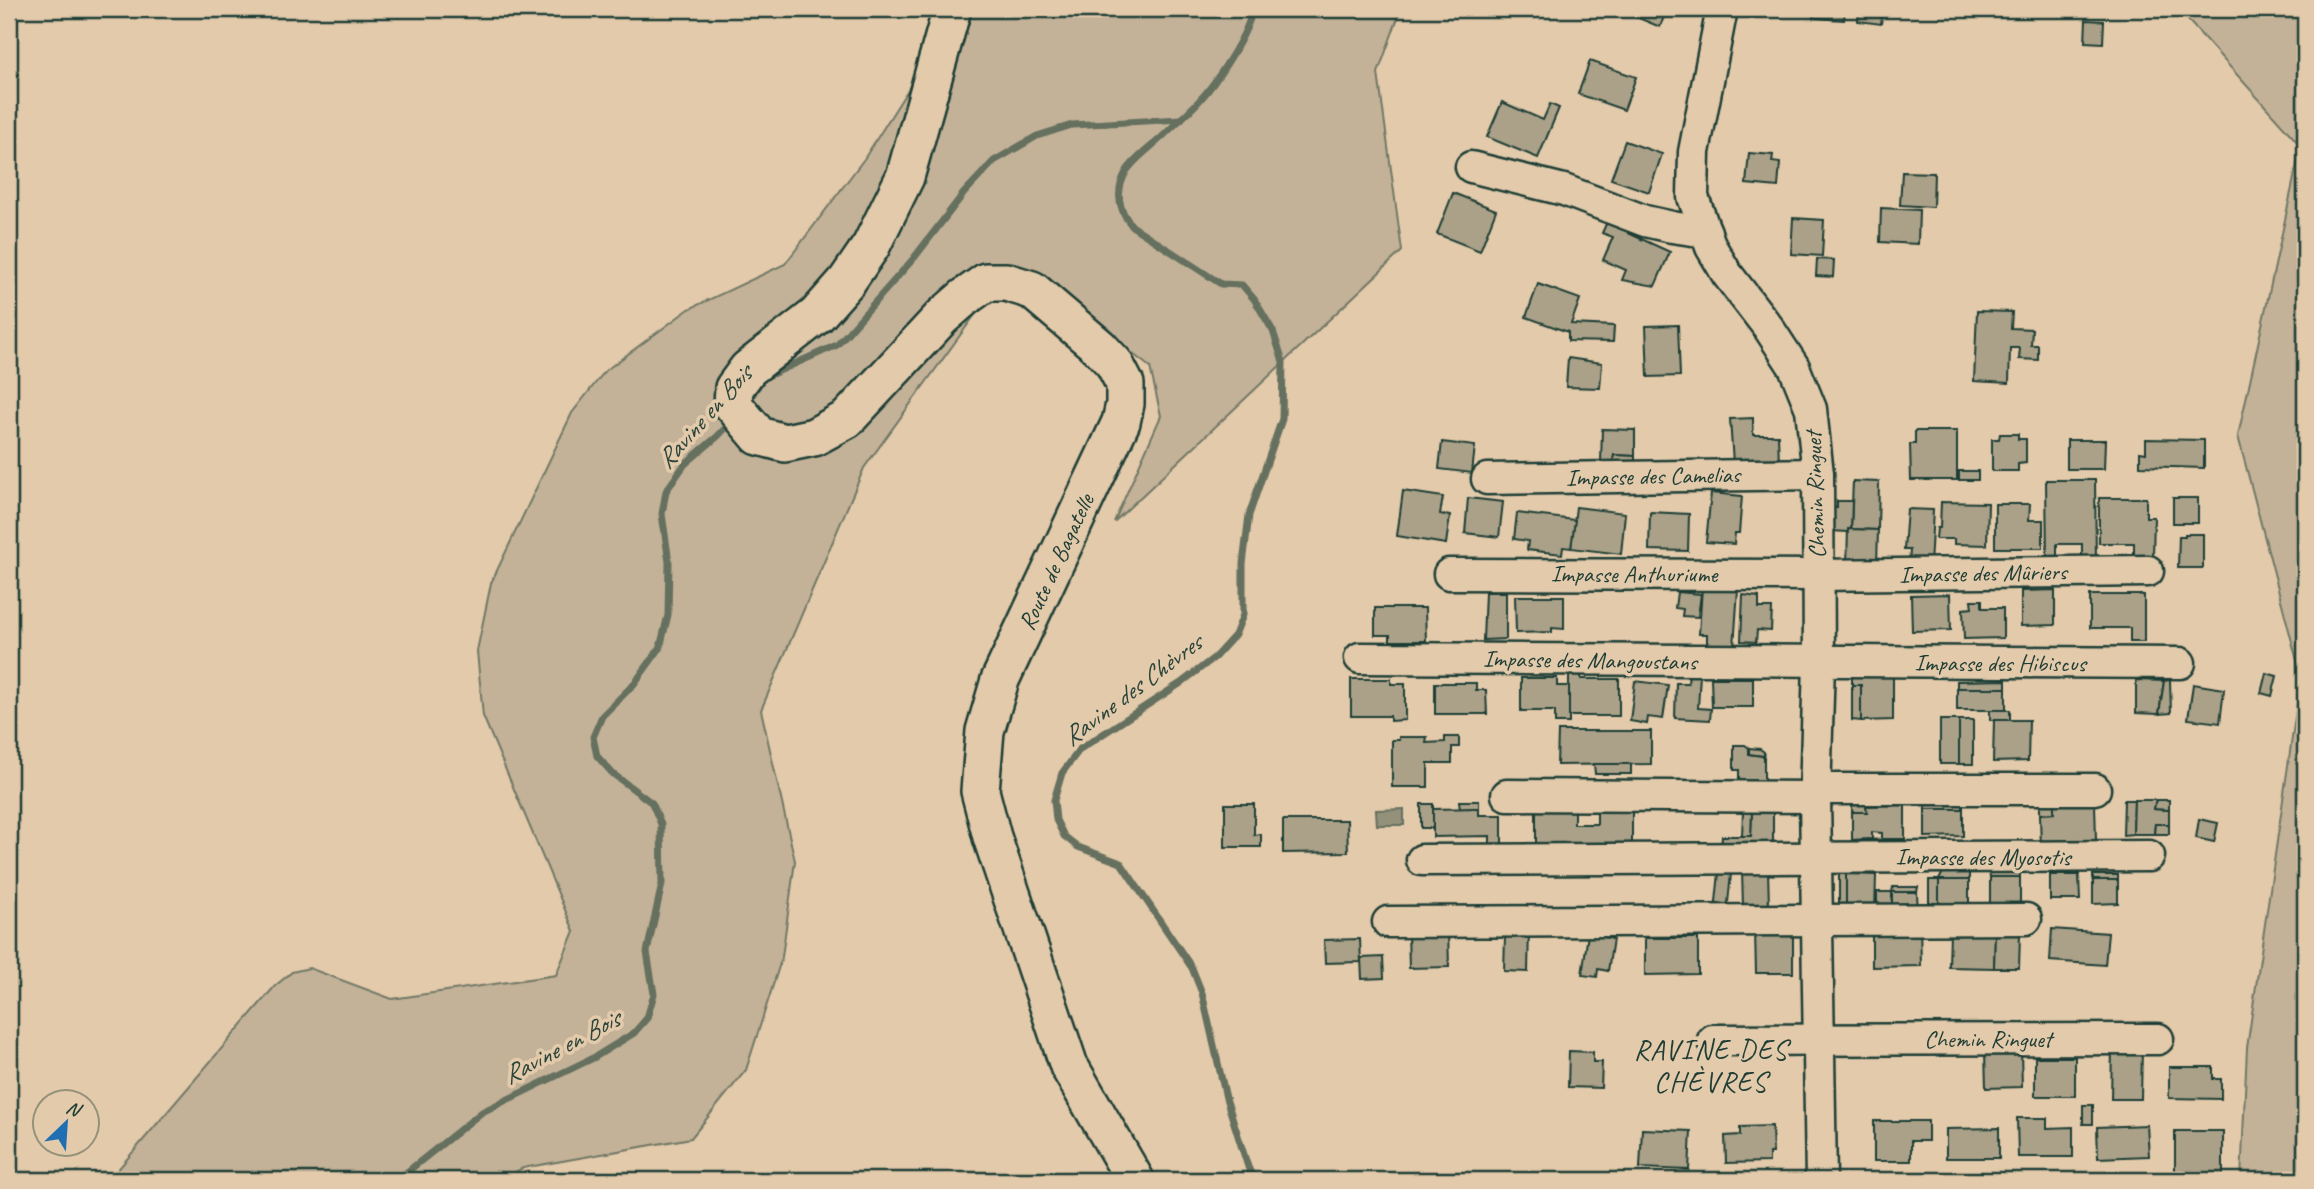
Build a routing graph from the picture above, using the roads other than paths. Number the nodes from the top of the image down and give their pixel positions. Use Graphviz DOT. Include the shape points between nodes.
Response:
graph roads {
  1 [pos="952,9"];
  2 [pos="1722,9"];
  3 [pos="1471,167"];
  4 [pos="1706,232"];
  5 [pos="1818,474"];
  6 [pos="1487,479"];
  7 [pos="2148,571"];
  8 [pos="1449,574"];
  9 [pos="1818,575"];
  10 [pos="1360,658"];
  11 [pos="1819,662"];
  12 [pos="2180,663"];
  13 [pos="2095,789"];
  14 [pos="1816,793"];
  15 [pos="1507,795"];
  16 [pos="2149,856"];
  17 [pos="1816,858"];
  18 [pos="1422,860"];
  19 [pos="2026,919"];
  20 [pos="1817,921"];
  21 [pos="1388,922"];
  22 [pos="1818,1039"];
  23 [pos="2158,1039"];
  24 [pos="1713,1040"];
  25 [pos="1135,1180"];
  26 [pos="1821,1180"];
  1 -- 25 [label="main road, Route de Bagatelle" via="905,177 871,246 817,316 748,369 734,388 733,405 759,436 785,443 814,437 847,419 942,317 986,282 1006,282 1031,290 1099,346 1125,384 1121,422 1000,680 985,731 981,791 992,837 1069,1066"];
  2 -- 4 [label="street, Chemin Ringuet" via="1694,152 1693,197"];
  3 -- 4 [label="street" via="1564,190 1645,221"];
  4 -- 5 [label="street, Chemin Ringuet" via="1727,274 1794,367 1811,409"];
  5 -- 6 [label="street, Impasse des Camelias"];
  5 -- 9 [label="street, Chemin Ringuet"];
  7 -- 9 [label="street, Impasse des Mûriers"];
  8 -- 9 [label="street, Impasse Anthuriume"];
  9 -- 11 [label="street, Chemin Ringuet"];
  10 -- 11 [label="street, Impasse des Mangoustans"];
  11 -- 12 [label="street, Impasse des Hibiscus"];
  11 -- 14 [label="street, Chemin Ringuet"];
  13 -- 14 [label="street"];
  14 -- 15 [label="street"];
  14 -- 17 [label="street, Chemin Ringuet"];
  16 -- 17 [label="street, Impasse des Myosotis"];
  17 -- 18 [label="street"];
  17 -- 20 [label="street, Chemin Ringuet"];
  19 -- 20 [label="street"];
  20 -- 21 [label="street"];
  20 -- 22 [label="street, Chemin Ringuet"];
  22 -- 23 [label="street, Chemin Ringuet"];
  22 -- 24 [label="street, Chemin Ringuet"];
  22 -- 26 [label="street, Chemin Ringuet"];
}
